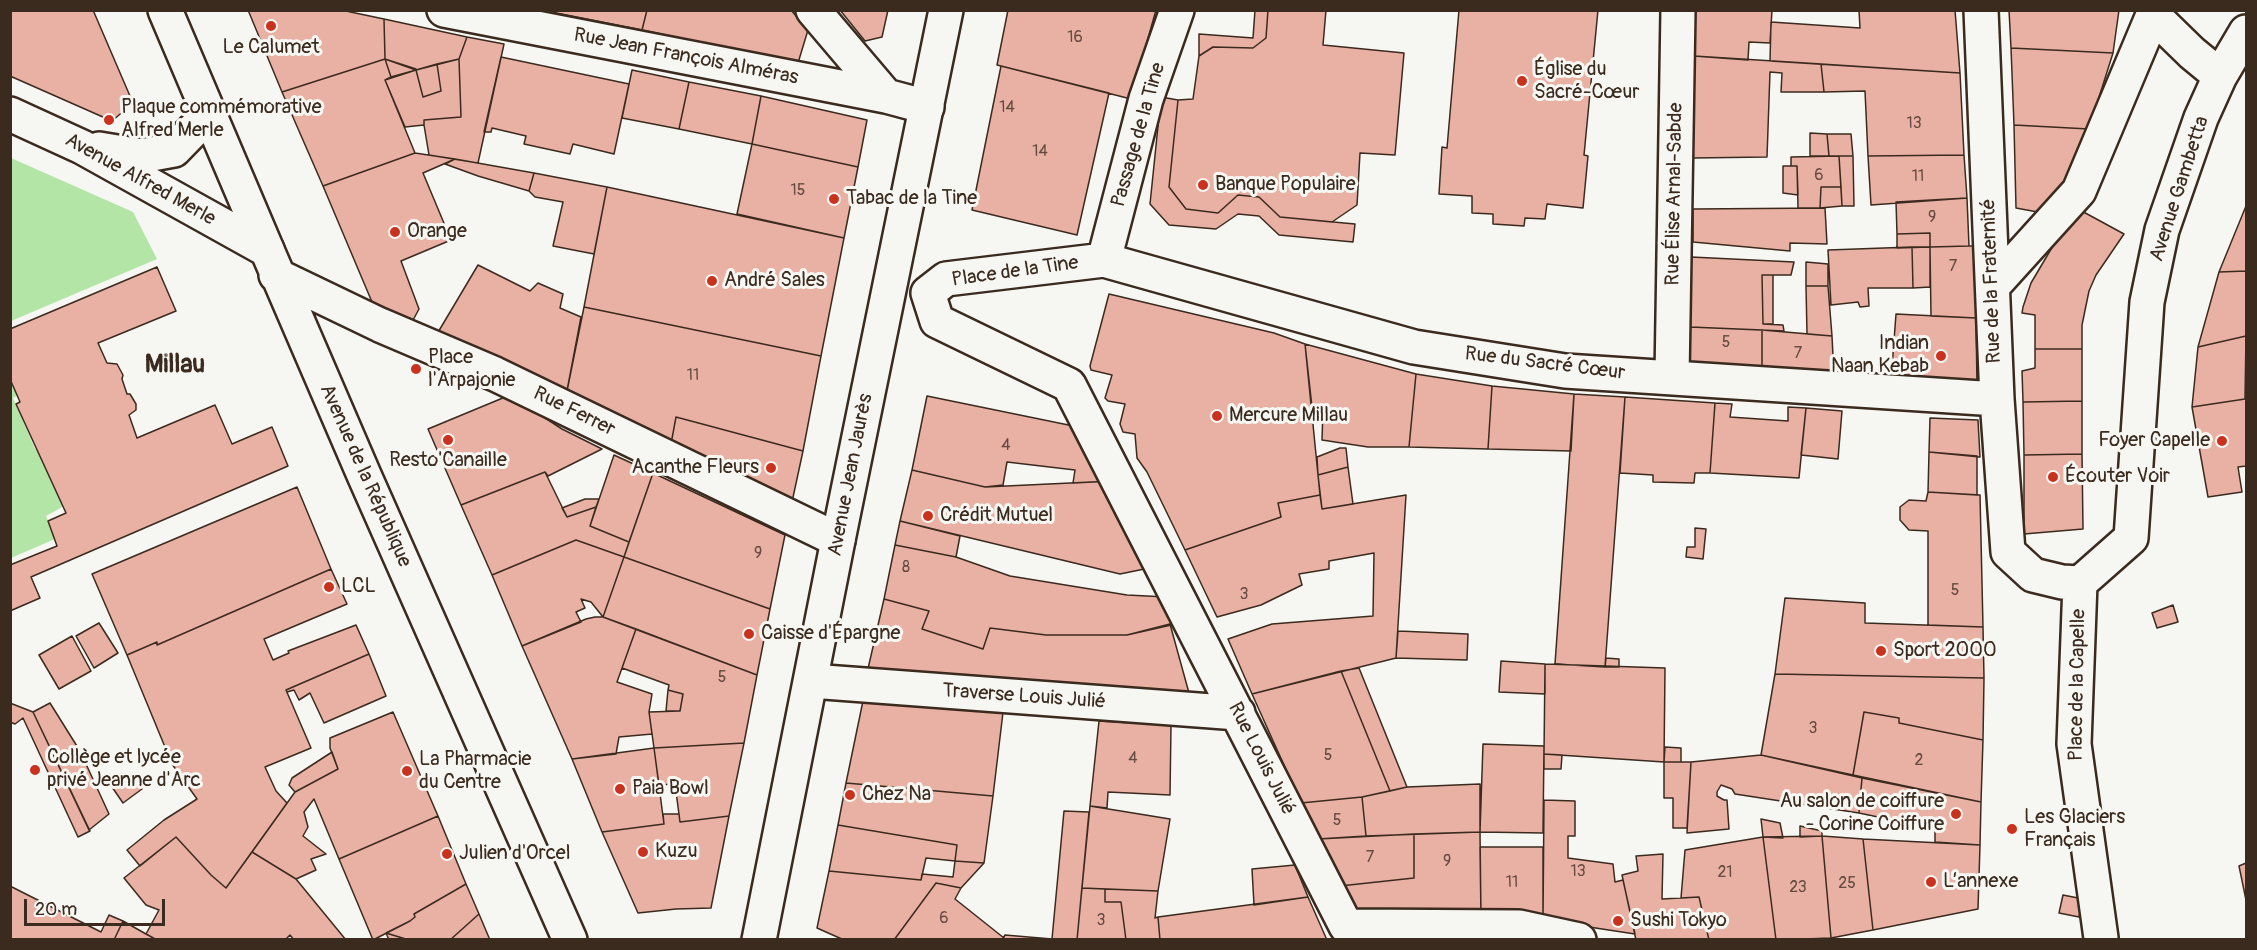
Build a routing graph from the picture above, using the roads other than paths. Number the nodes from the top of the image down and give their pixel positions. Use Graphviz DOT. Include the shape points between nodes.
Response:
graph roads {
  1 [pos="165,10"];
  2 [pos="444,10"];
  3 [pos="813,10"];
  4 [pos="946,10"];
  5 [pos="1177,10"];
  6 [pos="1678,10"];
  7 [pos="1981,10"];
  8 [pos="2153,13"];
  9 [pos="2247,32"];
  10 [pos="2220,76"];
  11 [pos="886,96"];
  12 [pos="927,107"];
  13 [pos="10,114"];
  14 [pos="209,114"];
  15 [pos="82,147"];
  16 [pos="1104,260"];
  17 [pos="272,262"];
  18 [pos="890,283"];
  19 [pos="1993,286"];
  20 [pos="928,293"];
  21 [pos="1672,377"];
  22 [pos="1069,385"];
  23 [pos="1997,399"];
  24 [pos="838,540"];
  25 [pos="2008,552"];
  26 [pos="2080,584"];
  27 [pos="811,681"];
  28 [pos="1238,713"];
  29 [pos="570,939"];
  30 [pos="759,939"];
  31 [pos="1579,939"];
  32 [pos="2099,939"];
  1 -- 14 [label="street, Avenue de la République"];
  2 -- 11 [label="street, Rue Jean François Alméras"];
  3 -- 11 [label="street"];
  4 -- 12 [label="street, Avenue Jean Jaurès"];
  5 -- 16 [label="street, Passage de la Tine" via="1146,99"];
  6 -- 21 [label="street, Rue Élise Arnal-Sabde"];
  7 -- 19 [label="street, Rue de la Fraternité"];
  8 -- 10 [label="street"];
  8 -- 19 [label="street" via="2079,191"];
  9 -- 10 [label="street, Avenue Gambetta"];
  10 -- 26 [label="street, Avenue Gambetta" via="2165,219 2147,302 2131,538"];
  11 -- 12 [label="street, Rue Jean François Alméras"];
  12 -- 18 [label="street, Avenue Jean Jaurès"];
  13 -- 15 [label="street, Avenue Alfred Merle"];
  14 -- 15 [label="street" via="174,150 141,156"];
  14 -- 17 [label="street, Avenue de la République"];
  15 -- 17 [label="street, Avenue Alfred Merle"];
  16 -- 20 [label="street, Place de la Tine" via="946,279"];
  16 -- 21 [label="street, Rue du Sacré Cœur" via="1414,347 1565,370"];
  17 -- 24 [label="street, Rue Ferrer" via="380,325 495,374"];
  17 -- 29 [label="street, Avenue de la République"];
  18 -- 20 [label="street, Place de la Tine"];
  18 -- 24 [label="street, Avenue Jean Jaurès"];
  19 -- 23 [label="street, Rue de la Fraternité"];
  20 -- 22 [label="street, Place de la Tine" via="937,321"];
  21 -- 23 [label="street, Rue du Sacré Cœur"];
  22 -- 28 [label="street, Rue Louis Julié"];
  23 -- 25 [label="street, Rue de la Fraternité"];
  24 -- 27 [label="street, Avenue Jean Jaurès"];
  25 -- 26 [label="street, Place de la Capelle" via="2033,575"];
  26 -- 32 [label="street, Place de la Capelle" via="2074,744"];
  27 -- 28 [label="street, Traverse Louis Julié"];
  27 -- 30 [label="street, Avenue Jean Jaurès"];
  28 -- 31 [label="street, Rue Louis Julié" via="1346,926 1519,927"];
}
